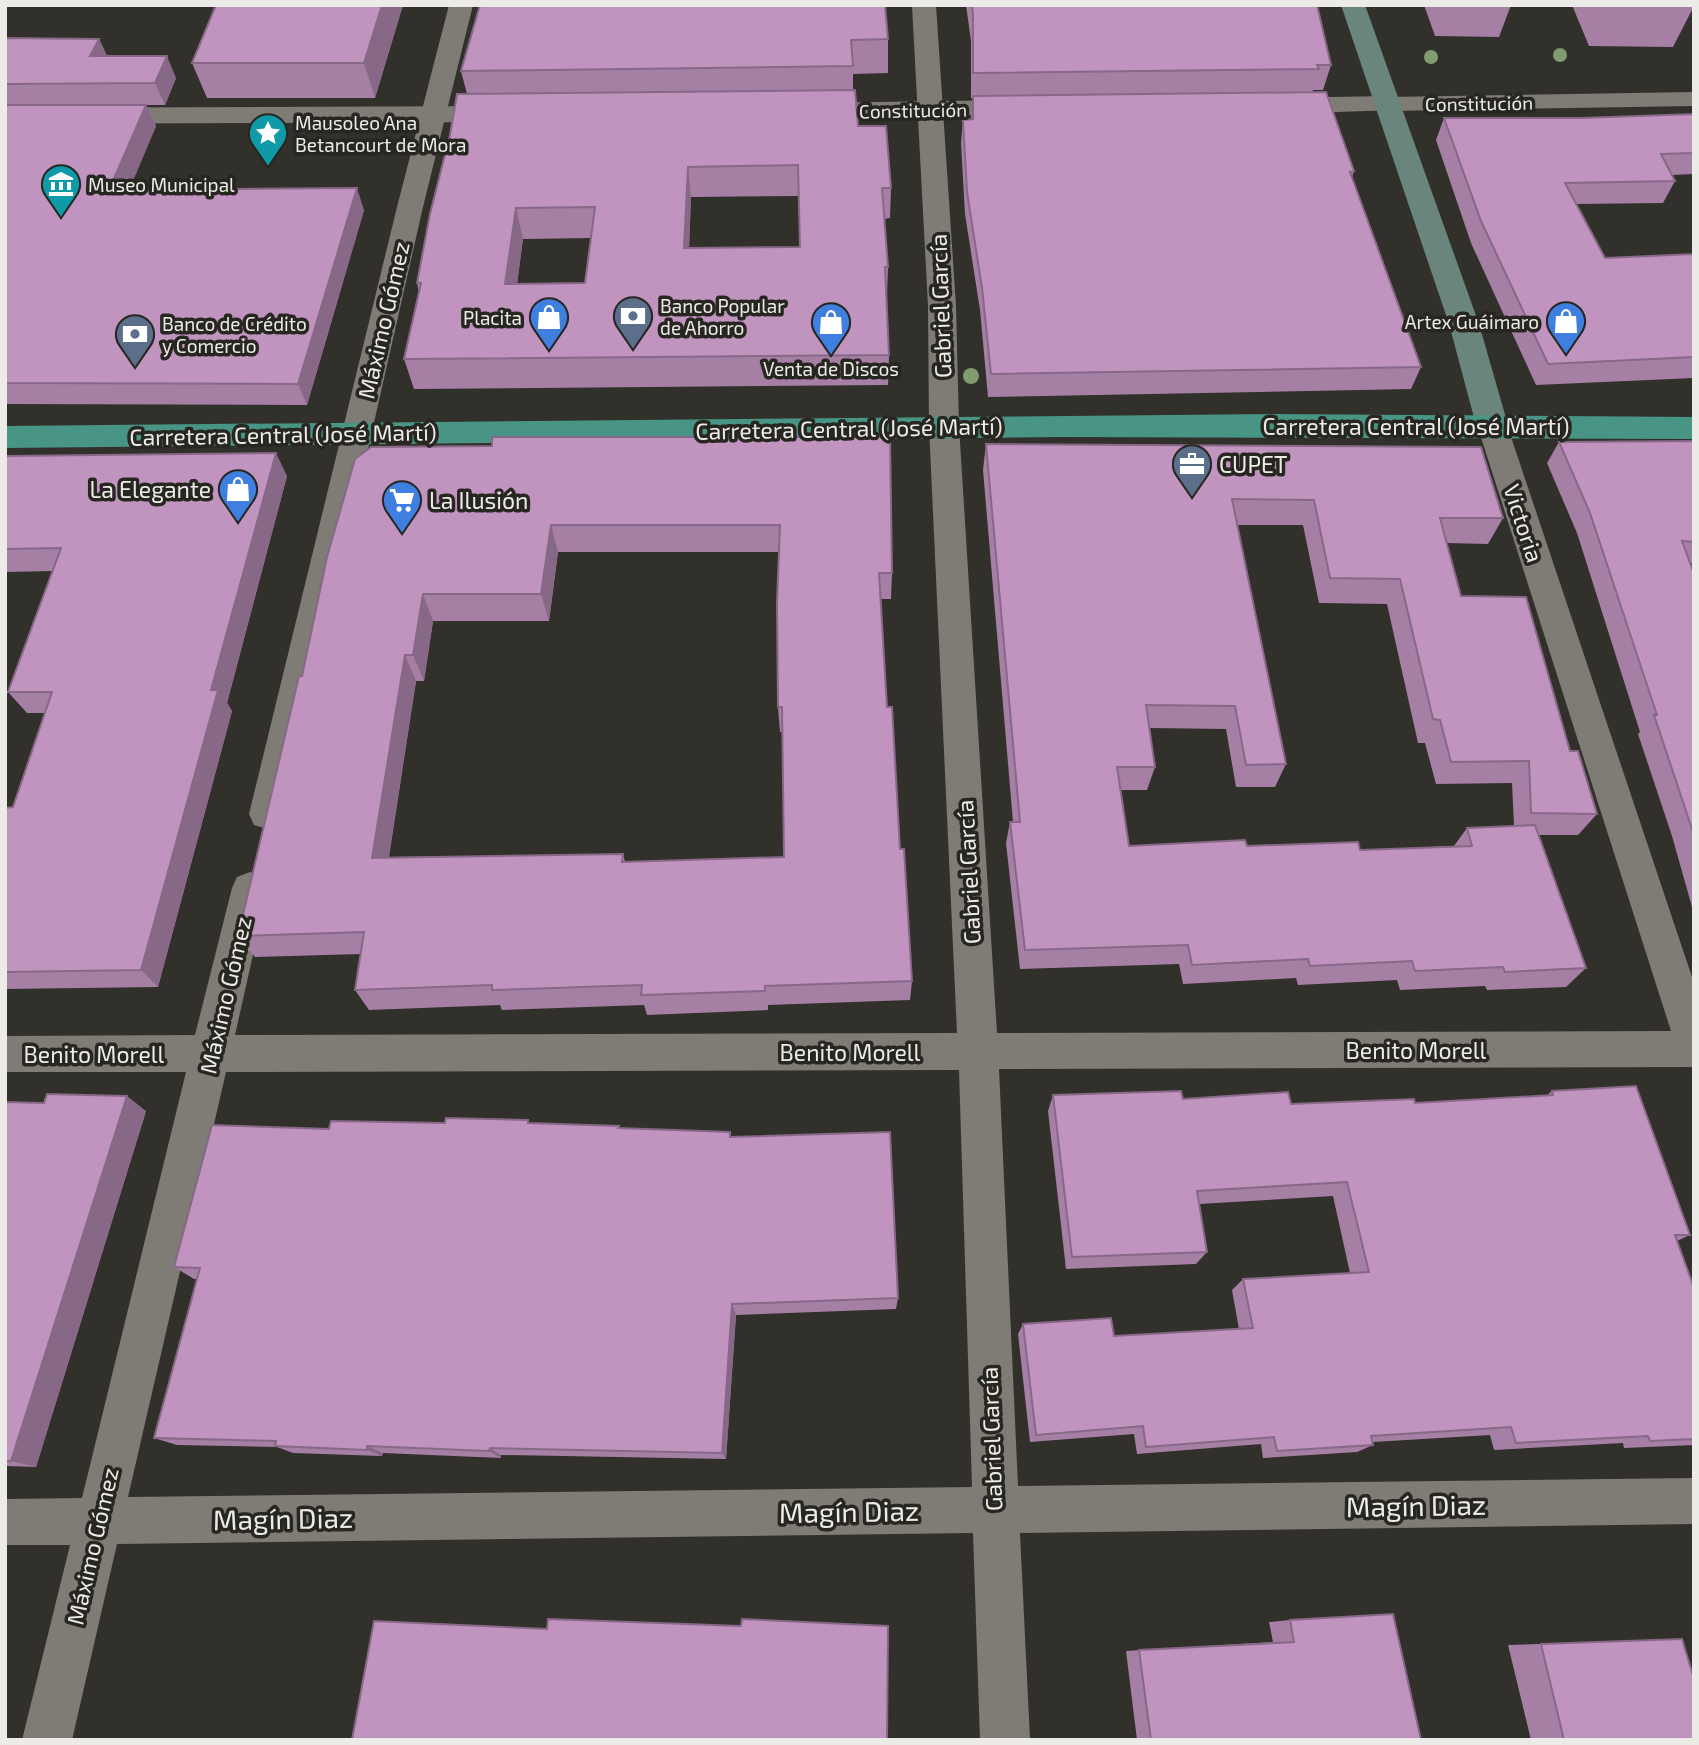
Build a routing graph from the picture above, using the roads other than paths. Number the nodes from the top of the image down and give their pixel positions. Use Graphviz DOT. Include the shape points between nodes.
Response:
graph roads {
  1 [pos="461,5"];
  2 [pos="923,5"];
  3 [pos="1353,5"];
  4 [pos="1694,99"];
  5 [pos="1387,104"];
  6 [pos="1248,106"];
  7 [pos="1054,108"];
  8 [pos="928,109"];
  9 [pos="777,111"];
  10 [pos="529,114"];
  11 [pos="432,115"];
  12 [pos="5,116"];
  13 [pos="1492,425"];
  14 [pos="944,426"];
  15 [pos="1694,428"];
  16 [pos="357,433"];
  17 [pos="5,437"];
  18 [pos="1694,1042"];
  19 [pos="1694,1049"];
  20 [pos="978,1051"];
  21 [pos="212,1053"];
  22 [pos="5,1054"];
  23 [pos="1694,1501"];
  24 [pos="994,1509"];
  25 [pos="97,1521"];
  26 [pos="5,1522"];
  27 [pos="47,1740"];
  28 [pos="1005,1740"];
  1 -- 11 [label="street, Máximo Gómez"];
  2 -- 8 [label="street, Gabriel García"];
  3 -- 5 [label="main road, Victoria"];
  4 -- 5 [label="street, Constitución"];
  5 -- 6 [label="street, Constitución"];
  5 -- 13 [label="main road, Victoria" via="1464,324"];
  7 -- 8 [label="street, Constitución"];
  8 -- 9 [label="street, Constitución"];
  8 -- 14 [label="street, Gabriel García" via="942,306"];
  10 -- 11 [label="street"];
  11 -- 12 [label="street"];
  11 -- 16 [label="street, Máximo Gómez"];
  13 -- 14 [label="highway, Carretera Central (José Martí)"];
  13 -- 15 [label="highway, Carretera Central (José Martí)"];
  13 -- 18 [label="street, Victoria"];
  14 -- 16 [label="highway, Carretera Central (José Martí)"];
  14 -- 20 [label="street, Gabriel García"];
  16 -- 17 [label="highway, Carretera Central (José Martí)"];
  16 -- 21 [label="street, Máximo Gómez"];
  19 -- 20 [label="street, Benito Morell"];
  20 -- 21 [label="street, Benito Morell"];
  20 -- 24 [label="street, Gabriel García"];
  21 -- 22 [label="street, Benito Morell"];
  21 -- 25 [label="street, Máximo Gómez"];
  23 -- 24 [label="street, Magín Diaz"];
  24 -- 25 [label="street, Magín Diaz"];
  24 -- 28 [label="street, Gabriel García"];
  25 -- 26 [label="street, Magín Diaz"];
  25 -- 27 [label="street, Máximo Gómez"];
}
